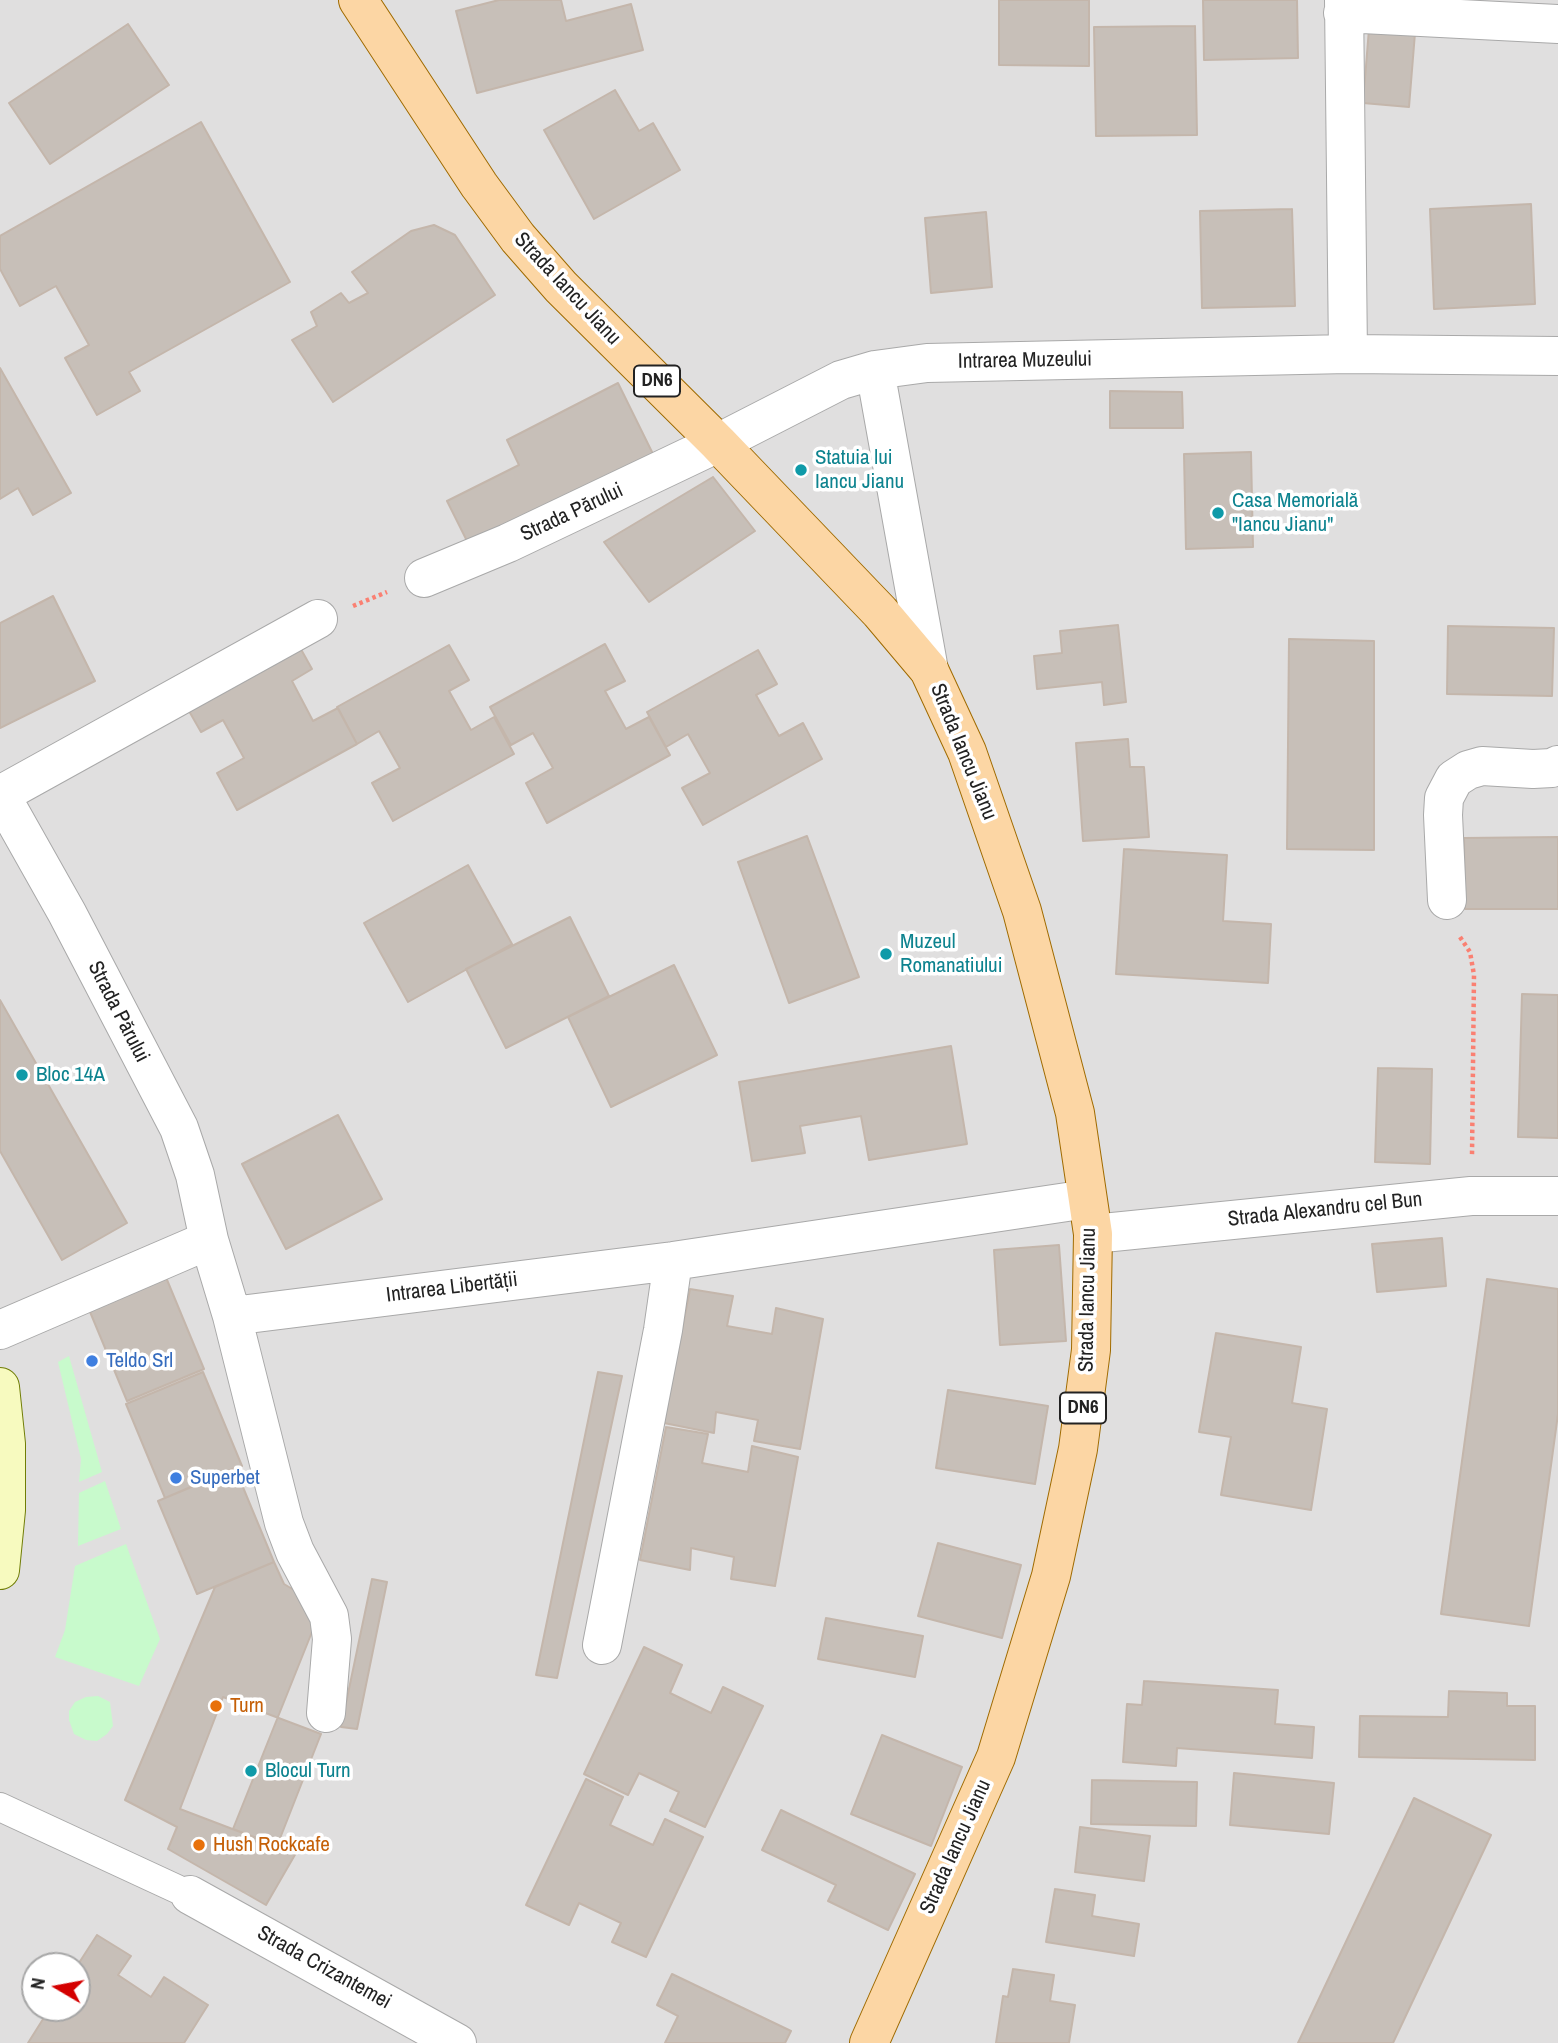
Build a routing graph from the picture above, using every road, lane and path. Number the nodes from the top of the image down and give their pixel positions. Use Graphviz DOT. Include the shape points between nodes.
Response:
graph roads {
  1 [pos="358,0"];
  2 [pos="1344,7"];
  3 [pos="1558,24"];
  4 [pos="1349,354"];
  5 [pos="1558,356"];
  6 [pos="875,370"];
  7 [pos="719,443"];
  8 [pos="424,578"];
  9 [pos="318,619"];
  10 [pos="929,670"];
  11 [pos="1558,765"];
  12 [pos="0,795"];
  13 [pos="1447,900"];
  14 [pos="1471,1196"];
  15 [pos="1558,1196"];
  16 [pos="1090,1217"];
  17 [pos="209,1240"];
  18 [pos="673,1261"];
  19 [pos="232,1316"];
  20 [pos="0,1330"];
  21 [pos="0,1387"];
  22 [pos="0,1570"];
  23 [pos="602,1645"];
  24 [pos="326,1713"];
  25 [pos="0,1807"];
  26 [pos="181,1890"];
  27 [pos="457,2043"];
  28 [pos="869,2043"];
  1 -- 7 [label="main road, Strada Iancu Jianu / DN6" via="518,238"];
  2 -- 3 [label="street"];
  2 -- 4 [label="street"];
  4 -- 5 [label="street, Intrarea Muzeului"];
  4 -- 6 [label="street, Intrarea Muzeului" via="927,363"];
  6 -- 7 [label="street, Intrarea Muzeului" via="841,380"];
  6 -- 10 [label="street, Strada Iancu Jianu"];
  7 -- 8 [label="street, Strada Părului"];
  7 -- 10 [label="main road, Strada Iancu Jianu / DN6"];
  8 -- 9 [label="path"];
  9 -- 12 [label="street, Strada Părului"];
  10 -- 16 [label="main road, Strada Iancu Jianu / DN6" via="967,752 1022,911 1075,1113"];
  11 -- 13 [label="street" via="1534,769 1482,766 1454,779 1444,798"];
  12 -- 17 [label="street, Strada Părului" via="178,1128 195,1175"];
  13 -- 14 [label="path" via="1470,953 1474,975"];
  14 -- 15 [label="street, Strada Alexandru cel Bun"];
  14 -- 16 [label="street, Strada Alexandru cel Bun"];
  16 -- 18 [label="street, Intrarea Libertății"];
  16 -- 28 [label="main road, Strada Iancu Jianu / DN6" via="1091,1350 1078,1449 1051,1576 996,1757"];
  17 -- 19 [label="street, Strada Părului"];
  17 -- 20 [label="street"];
  18 -- 19 [label="street, Intrarea Libertății"];
  18 -- 23 [label="street"];
  19 -- 24 [label="street, Strada Părului" via="284,1523 329,1616 332,1639"];
  21 -- 22 [label="main road" via="6,1510"];
  25 -- 26 [label="street"];
  26 -- 27 [label="street, Strada Crizantemei"];
}
